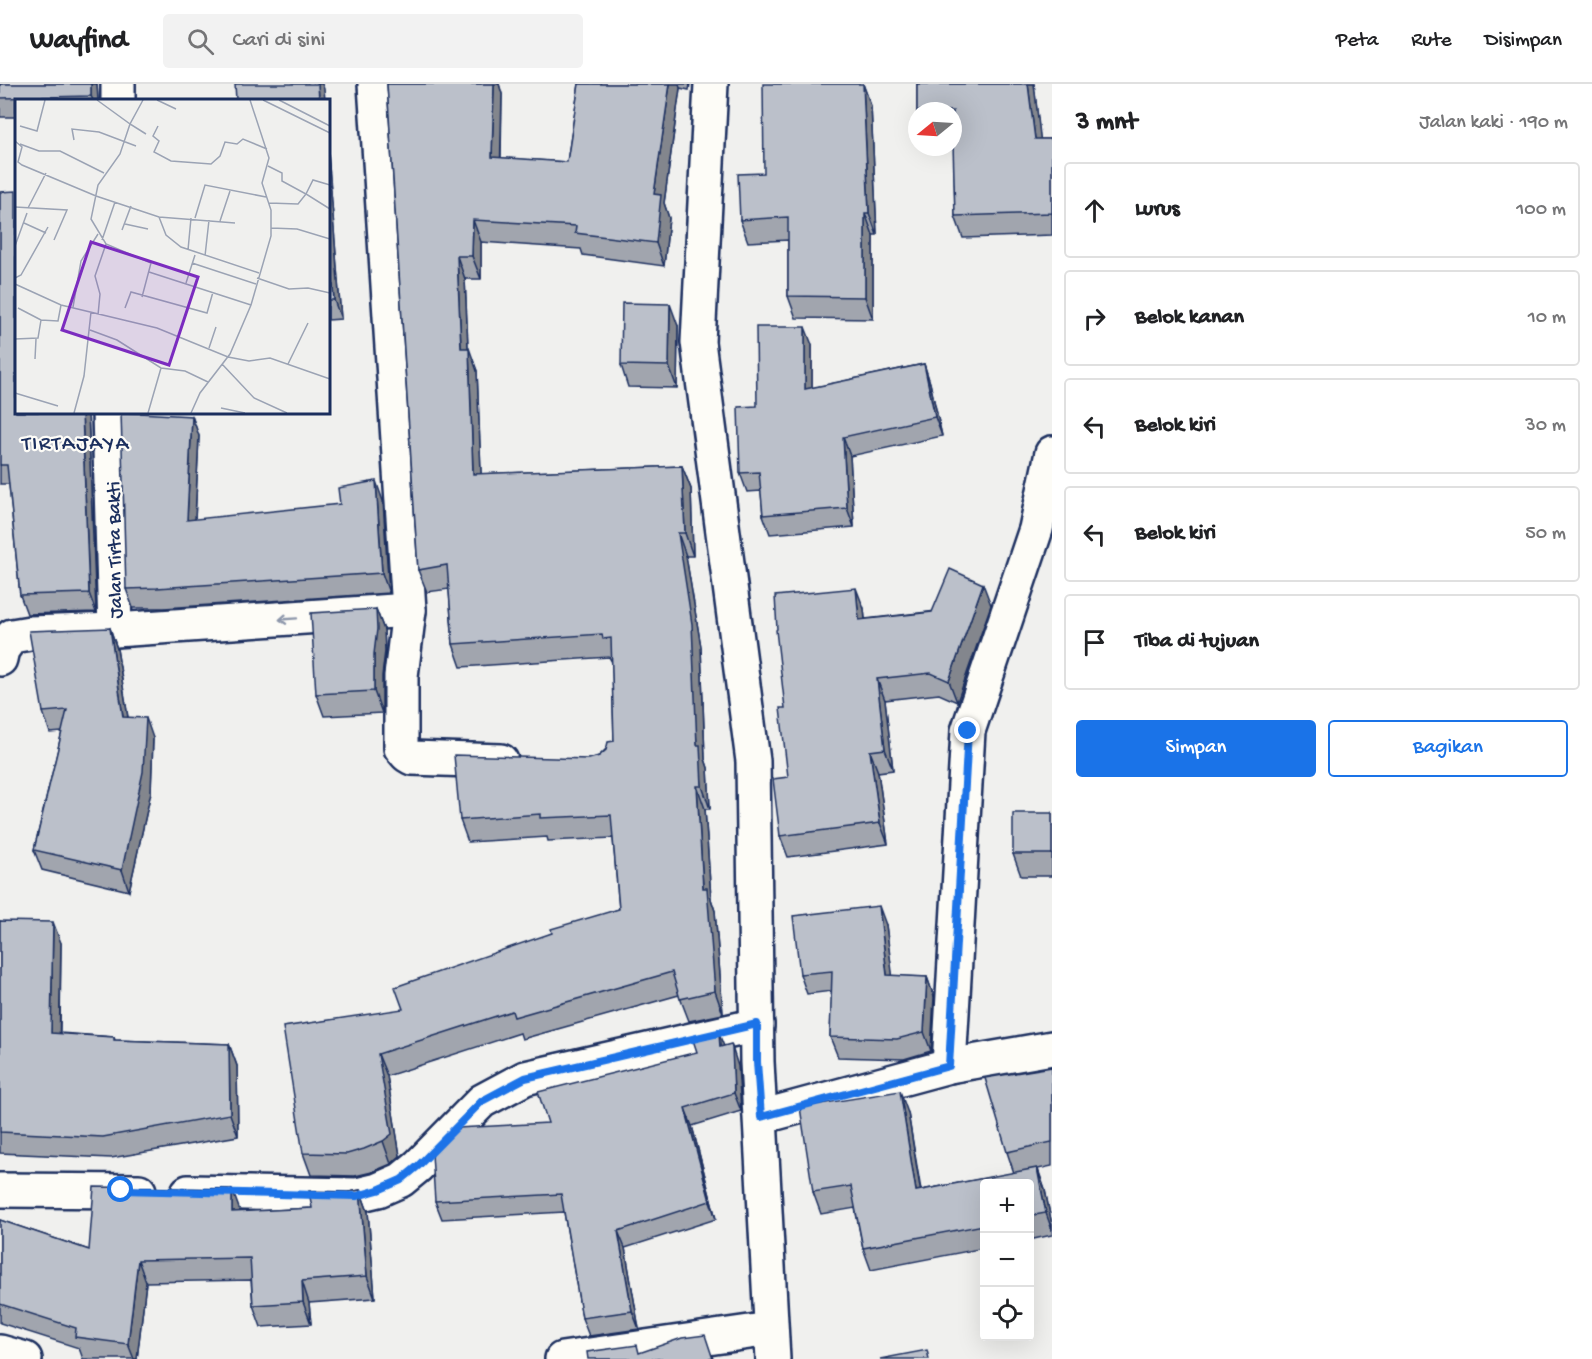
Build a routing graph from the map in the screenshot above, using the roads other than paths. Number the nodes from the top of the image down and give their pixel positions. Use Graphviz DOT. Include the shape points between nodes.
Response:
graph roads {
  1 [pos="375,84"];
  2 [pos="711,84"];
  3 [pos="110,414"];
  4 [pos="1052,453"];
  5 [pos="409,610"];
  6 [pos="115,630"];
  7 [pos="0,659"];
  8 [pos="529,761"];
  9 [pos="757,1024"];
  10 [pos="1052,1048"];
  11 [pos="949,1066"];
  12 [pos="761,1117"];
  13 [pos="0,1190"];
  14 [pos="772,1344"];
  15 [pos="0,1352"];
  16 [pos="25,1359"];
  17 [pos="562,1359"];
  1 -- 5 [label="street"];
  2 -- 9 [label="street" via="698,342 753,761"];
  3 -- 6 [label="street, Jalan Tirta Bakti"];
  4 -- 11 [label="street" via="1036,529 968,731"];
  5 -- 6 [label="street, one-way"];
  5 -- 8 [label="street" via="401,676 401,744 405,753 412,758"];
  6 -- 7 [label="street, Jalan Tirta Bakti" via="12,636"];
  9 -- 12 [label="street"];
  9 -- 13 [label="street" via="525,1078 482,1101 401,1180 357,1196"];
  10 -- 11 [label="street"];
  11 -- 12 [label="street"];
  12 -- 14 [label="street"];
  14 -- 17 [label="street"];
  15 -- 16 [label="street"];
}
